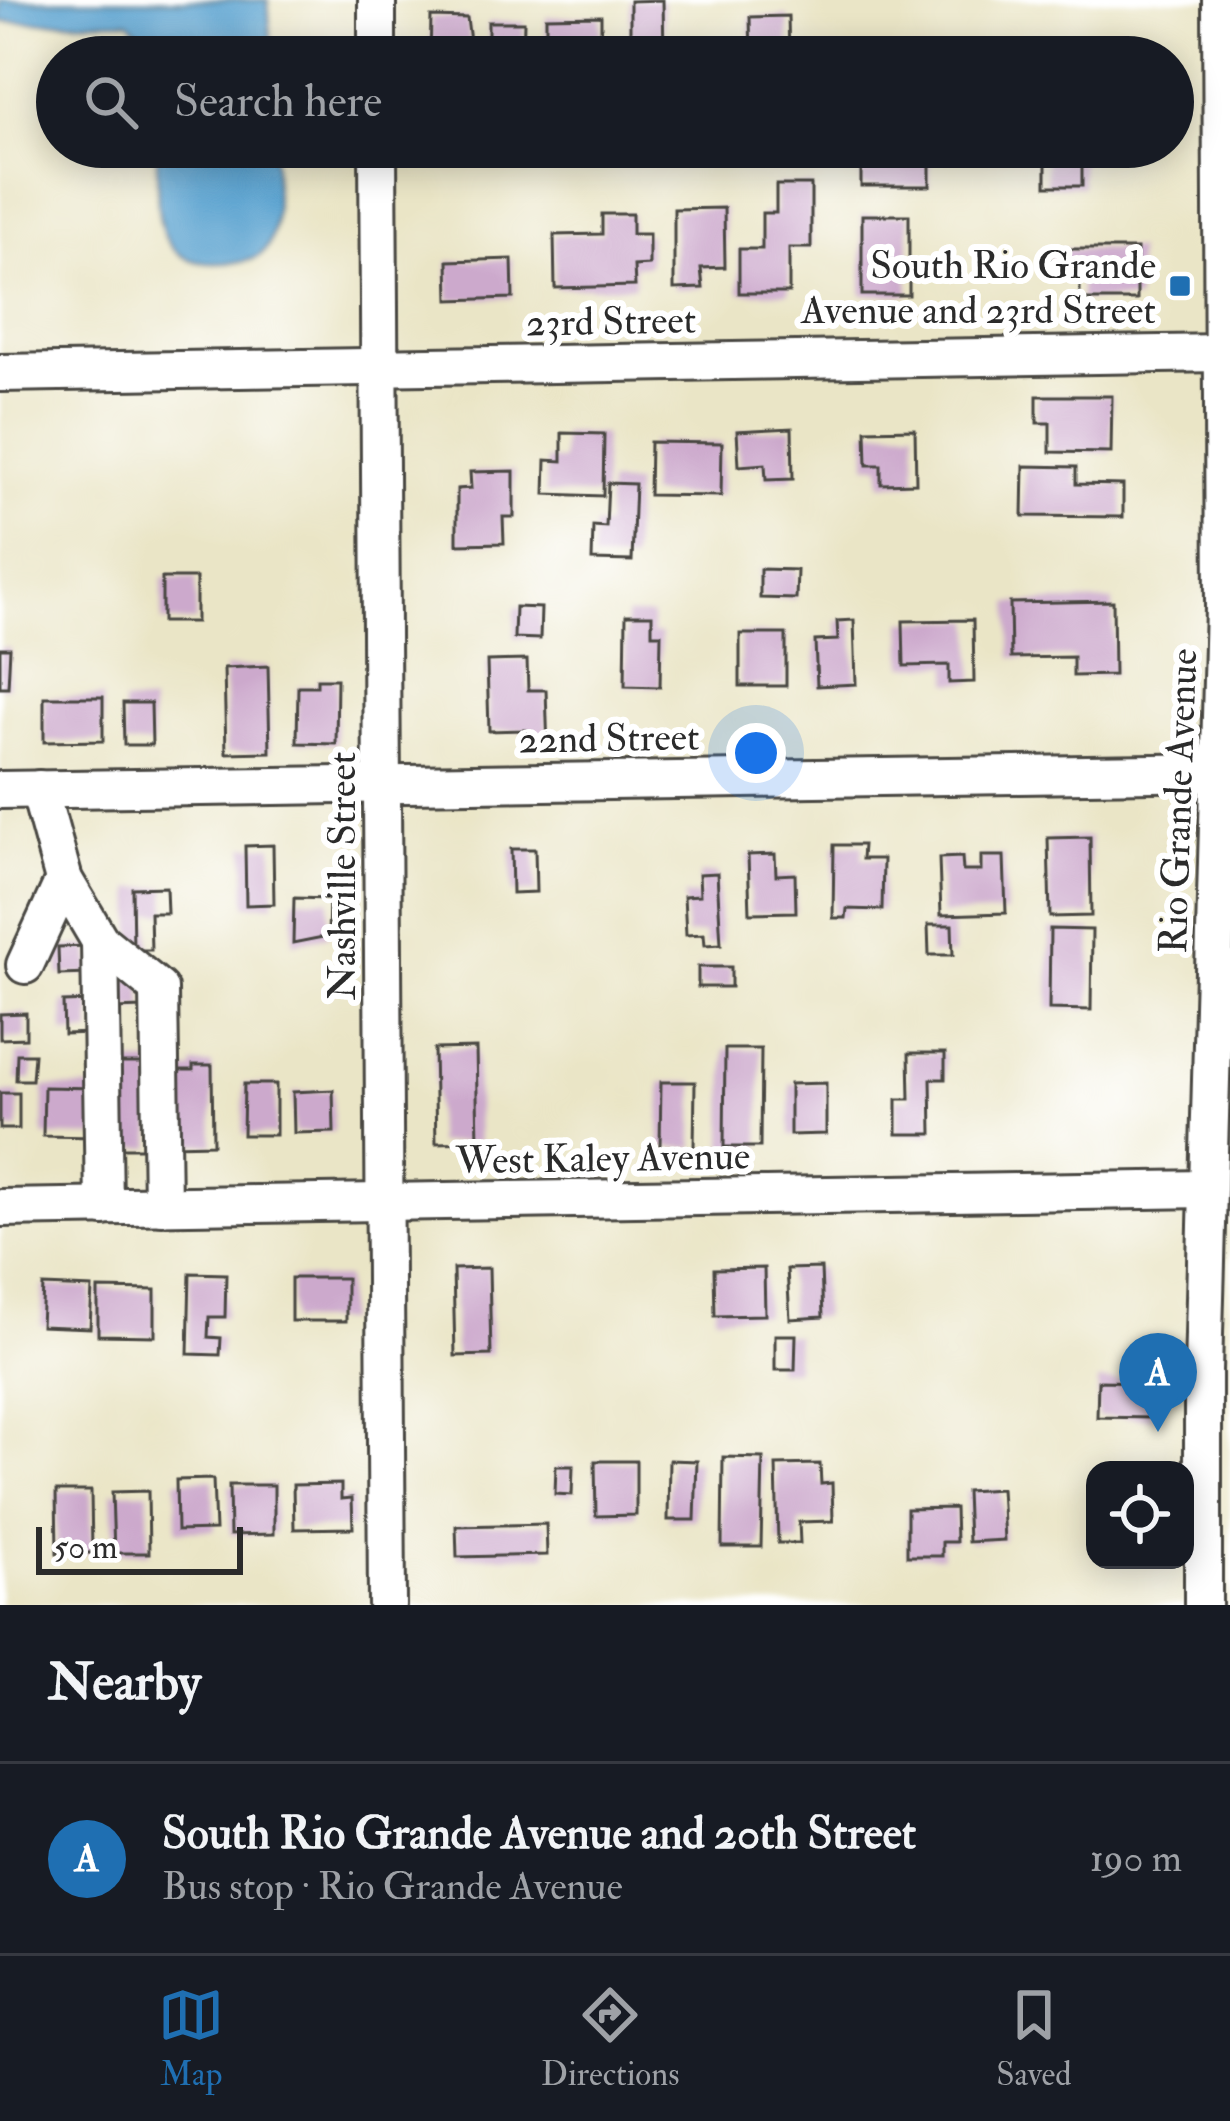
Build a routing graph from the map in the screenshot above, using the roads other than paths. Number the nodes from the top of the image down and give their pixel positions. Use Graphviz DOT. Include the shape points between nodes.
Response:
graph roads {
  1 [pos="377,0"];
  2 [pos="1220,0"];
  3 [pos="377,36"];
  4 [pos="378,168"];
  5 [pos="1223,353"];
  6 [pos="380,365"];
  7 [pos="0,373"];
  8 [pos="1220,772"];
  9 [pos="383,782"];
  10 [pos="39,789"];
  11 [pos="0,790"];
  12 [pos="64,880"];
  13 [pos="100,940"];
  14 [pos="25,965"];
  15 [pos="1221,1022"];
  16 [pos="1207,1190"];
  17 [pos="384,1202"];
  18 [pos="162,1206"];
  19 [pos="104,1207"];
  20 [pos="0,1208"];
  21 [pos="1216,1463"];
  22 [pos="388,1605"];
  23 [pos="1203,1605"];
  1 -- 3 [label="street"];
  2 -- 5 [label="street, Rio Grande Avenue"];
  4 -- 6 [label="street, Nashville Street"];
  5 -- 6 [label="street, 23rd Street"];
  5 -- 8 [label="street, Rio Grande Avenue"];
  6 -- 7 [label="street, 23rd Street"];
  6 -- 9 [label="street, Nashville Street"];
  8 -- 9 [label="street, 22nd Street"];
  8 -- 15 [label="street, Rio Grande Avenue"];
  9 -- 10 [label="street, 22nd Street"];
  9 -- 17 [label="street, Nashville Street"];
  10 -- 11 [label="street, 22nd Street"];
  10 -- 12 [label="street"];
  12 -- 13 [label="street"];
  12 -- 14 [label="street"];
  13 -- 18 [label="street" via="159,988"];
  13 -- 19 [label="street"];
  15 -- 16 [label="street, Rio Grande Avenue"];
  16 -- 17 [label="street, West Kaley Avenue"];
  16 -- 21 [label="street, Rio Grande Avenue"];
  17 -- 18 [label="street, West Kaley Avenue"];
  17 -- 22 [label="street, Nashville Street"];
  18 -- 19 [label="street, West Kaley Avenue"];
  19 -- 20 [label="street, West Kaley Avenue"];
  21 -- 23 [label="street, Rio Grande Avenue"];
}
